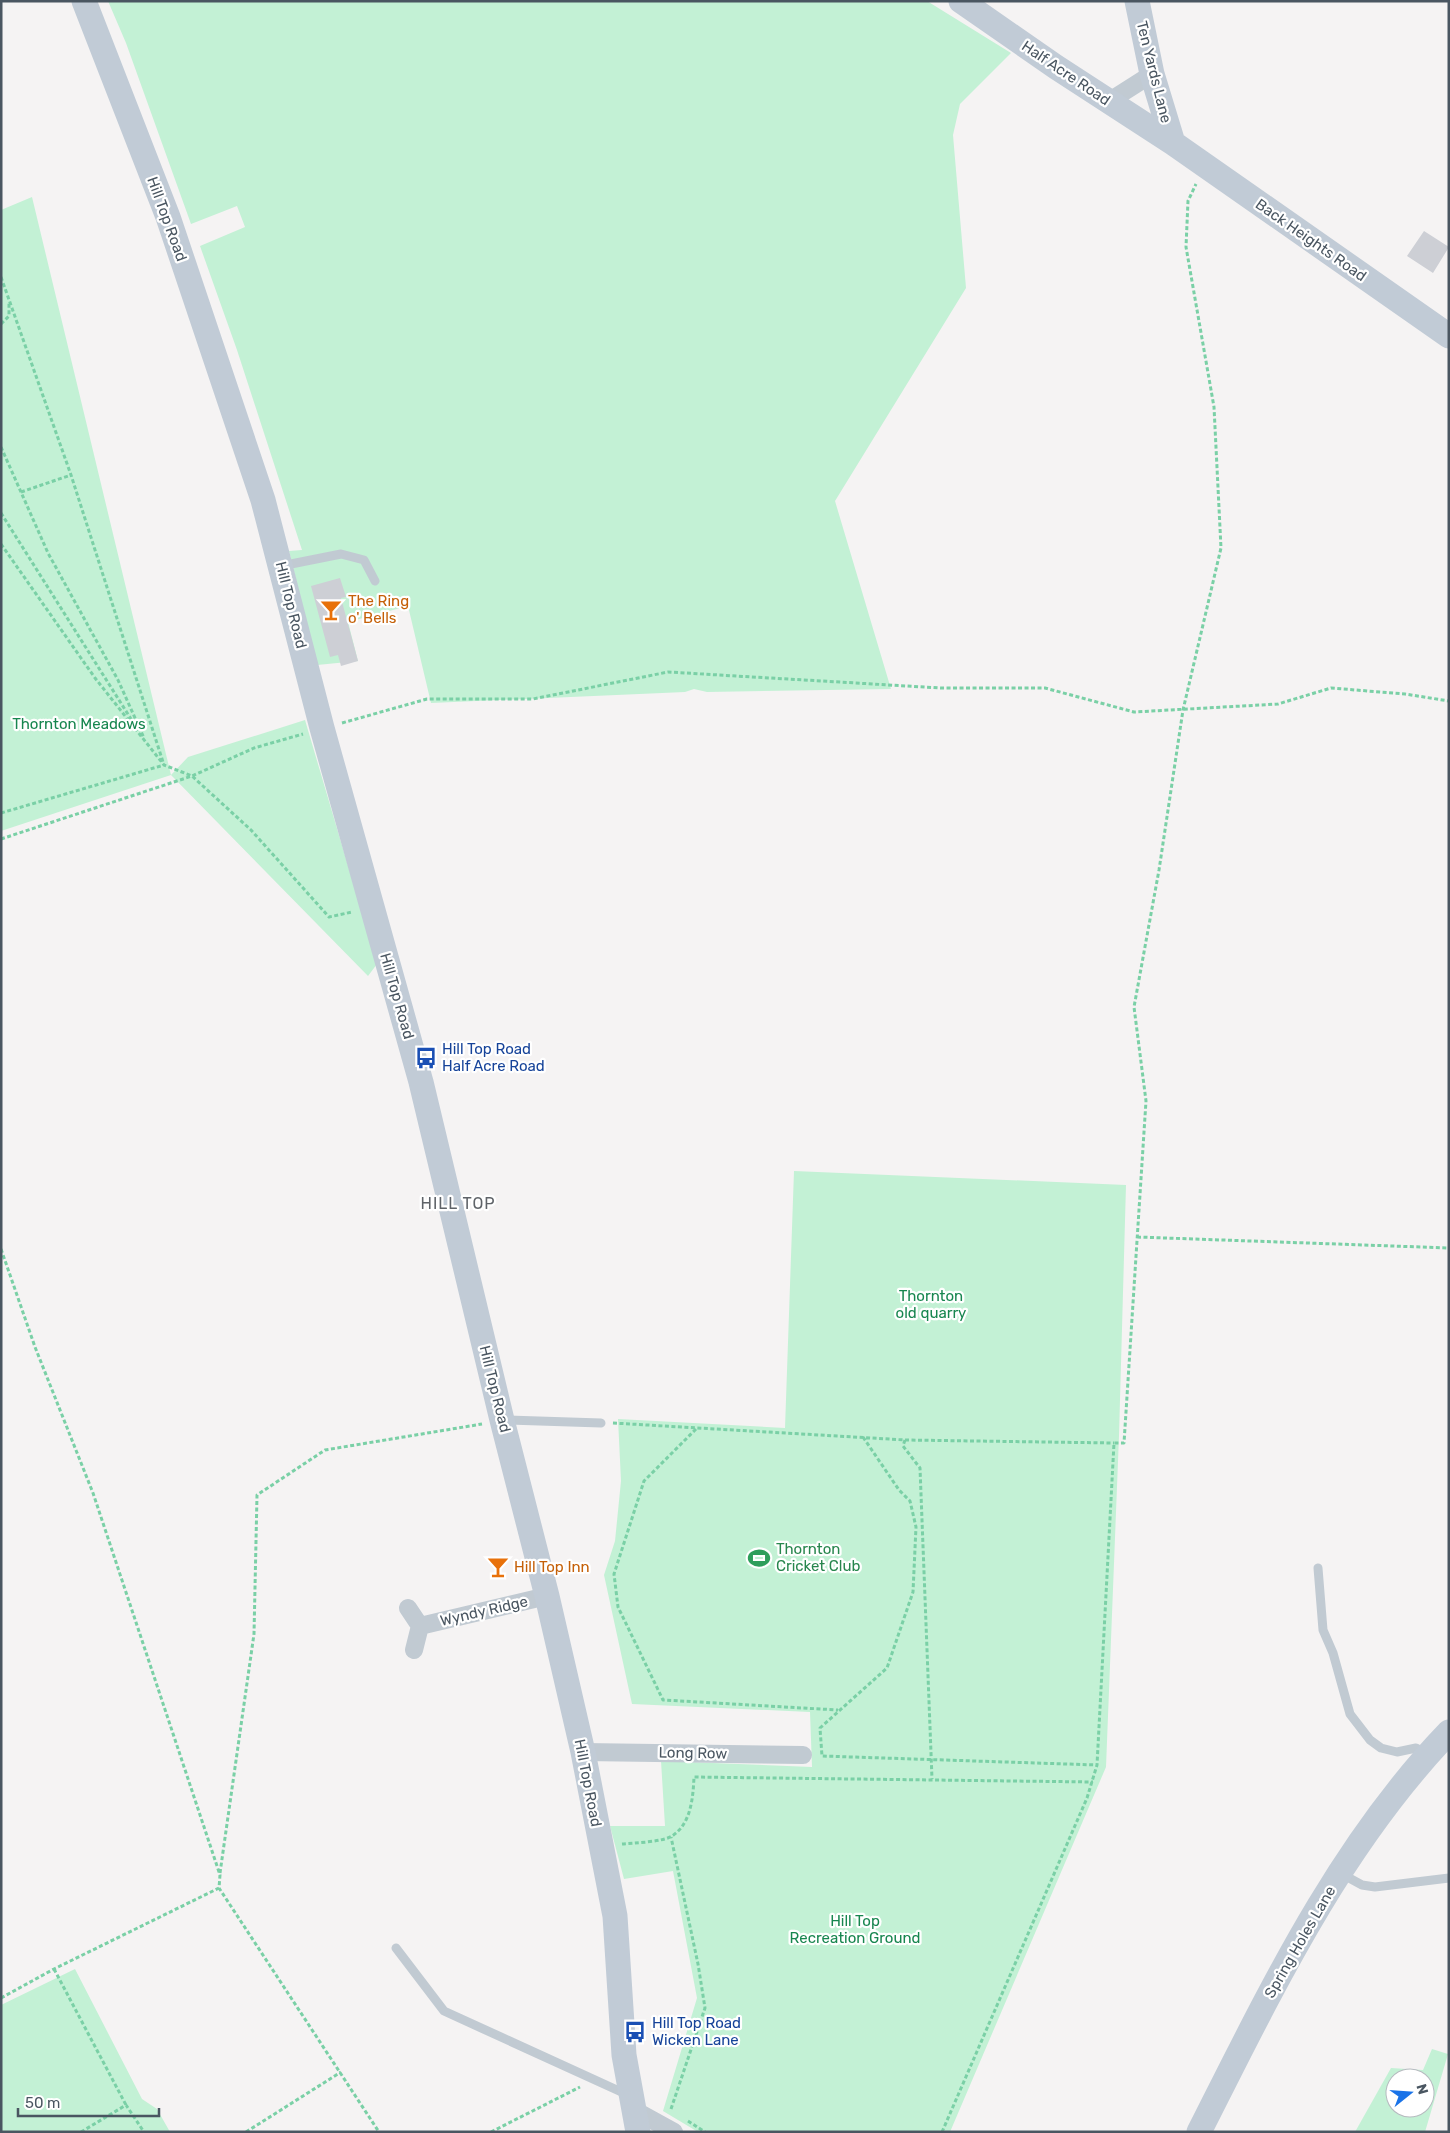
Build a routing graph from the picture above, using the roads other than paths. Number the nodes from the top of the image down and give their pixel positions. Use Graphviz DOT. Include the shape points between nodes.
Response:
graph roads {
  1 [pos="84,1"];
  2 [pos="961,1"];
  3 [pos="1136,1"];
  4 [pos="1152,74"];
  5 [pos="1108,102"];
  6 [pos="1173,143"];
  7 [pos="1449,336"];
  8 [pos="281,566"];
  9 [pos="375,581"];
  10 [pos="502,1420"];
  11 [pos="602,1422"];
  12 [pos="1318,1568"];
  13 [pos="547,1596"];
  14 [pos="408,1608"];
  15 [pos="420,1626"];
  16 [pos="414,1650"];
  17 [pos="1449,1732"];
  18 [pos="583,1752"];
  19 [pos="803,1755"];
  20 [pos="1423,1759"];
  21 [pos="1340,1873"];
  22 [pos="1449,1878"];
  23 [pos="396,1948"];
  24 [pos="634,2113"];
  25 [pos="679,2125"];
  26 [pos="1199,2132"];
  1 -- 8 [label="street, Hill Top Road" via="168,217 263,500"];
  2 -- 5 [label="street, Half Acre Road"];
  3 -- 4 [label="street, Ten Yards Lane"];
  4 -- 5 [label="street"];
  4 -- 6 [label="street, Ten Yards Lane"];
  5 -- 6 [label="street, Half Acre Road"];
  6 -- 7 [label="street, Back Heights Road"];
  8 -- 9 [label="lane" via="341,554 364,560"];
  8 -- 10 [label="street, Hill Top Road" via="322,728 421,1082"];
  10 -- 11 [label="lane"];
  10 -- 13 [label="street, Hill Top Road"];
  12 -- 20 [label="lane" via="1323,1630 1350,1714 1370,1740 1381,1748 1397,1752 1416,1748"];
  13 -- 15 [label="street, Wyndy Ridge"];
  13 -- 18 [label="street, Hill Top Road"];
  14 -- 15 [label="street, Wyndy Ridge"];
  15 -- 16 [label="street, Wyndy Ridge"];
  17 -- 20 [label="street, Spring Holes Lane"];
  18 -- 19 [label="street, Long Row"];
  18 -- 24 [label="street, Hill Top Road" via="615,1916 624,2055"];
  20 -- 21 [label="street, Spring Holes Lane" via="1363,1834"];
  21 -- 22 [label="lane" via="1362,1885 1375,1887"];
  21 -- 26 [label="street, Spring Holes Lane" via="1274,1983"];
  23 -- 24 [label="lane" via="444,2011 594,2080"];
  24 -- 25 [label="street"];
}
